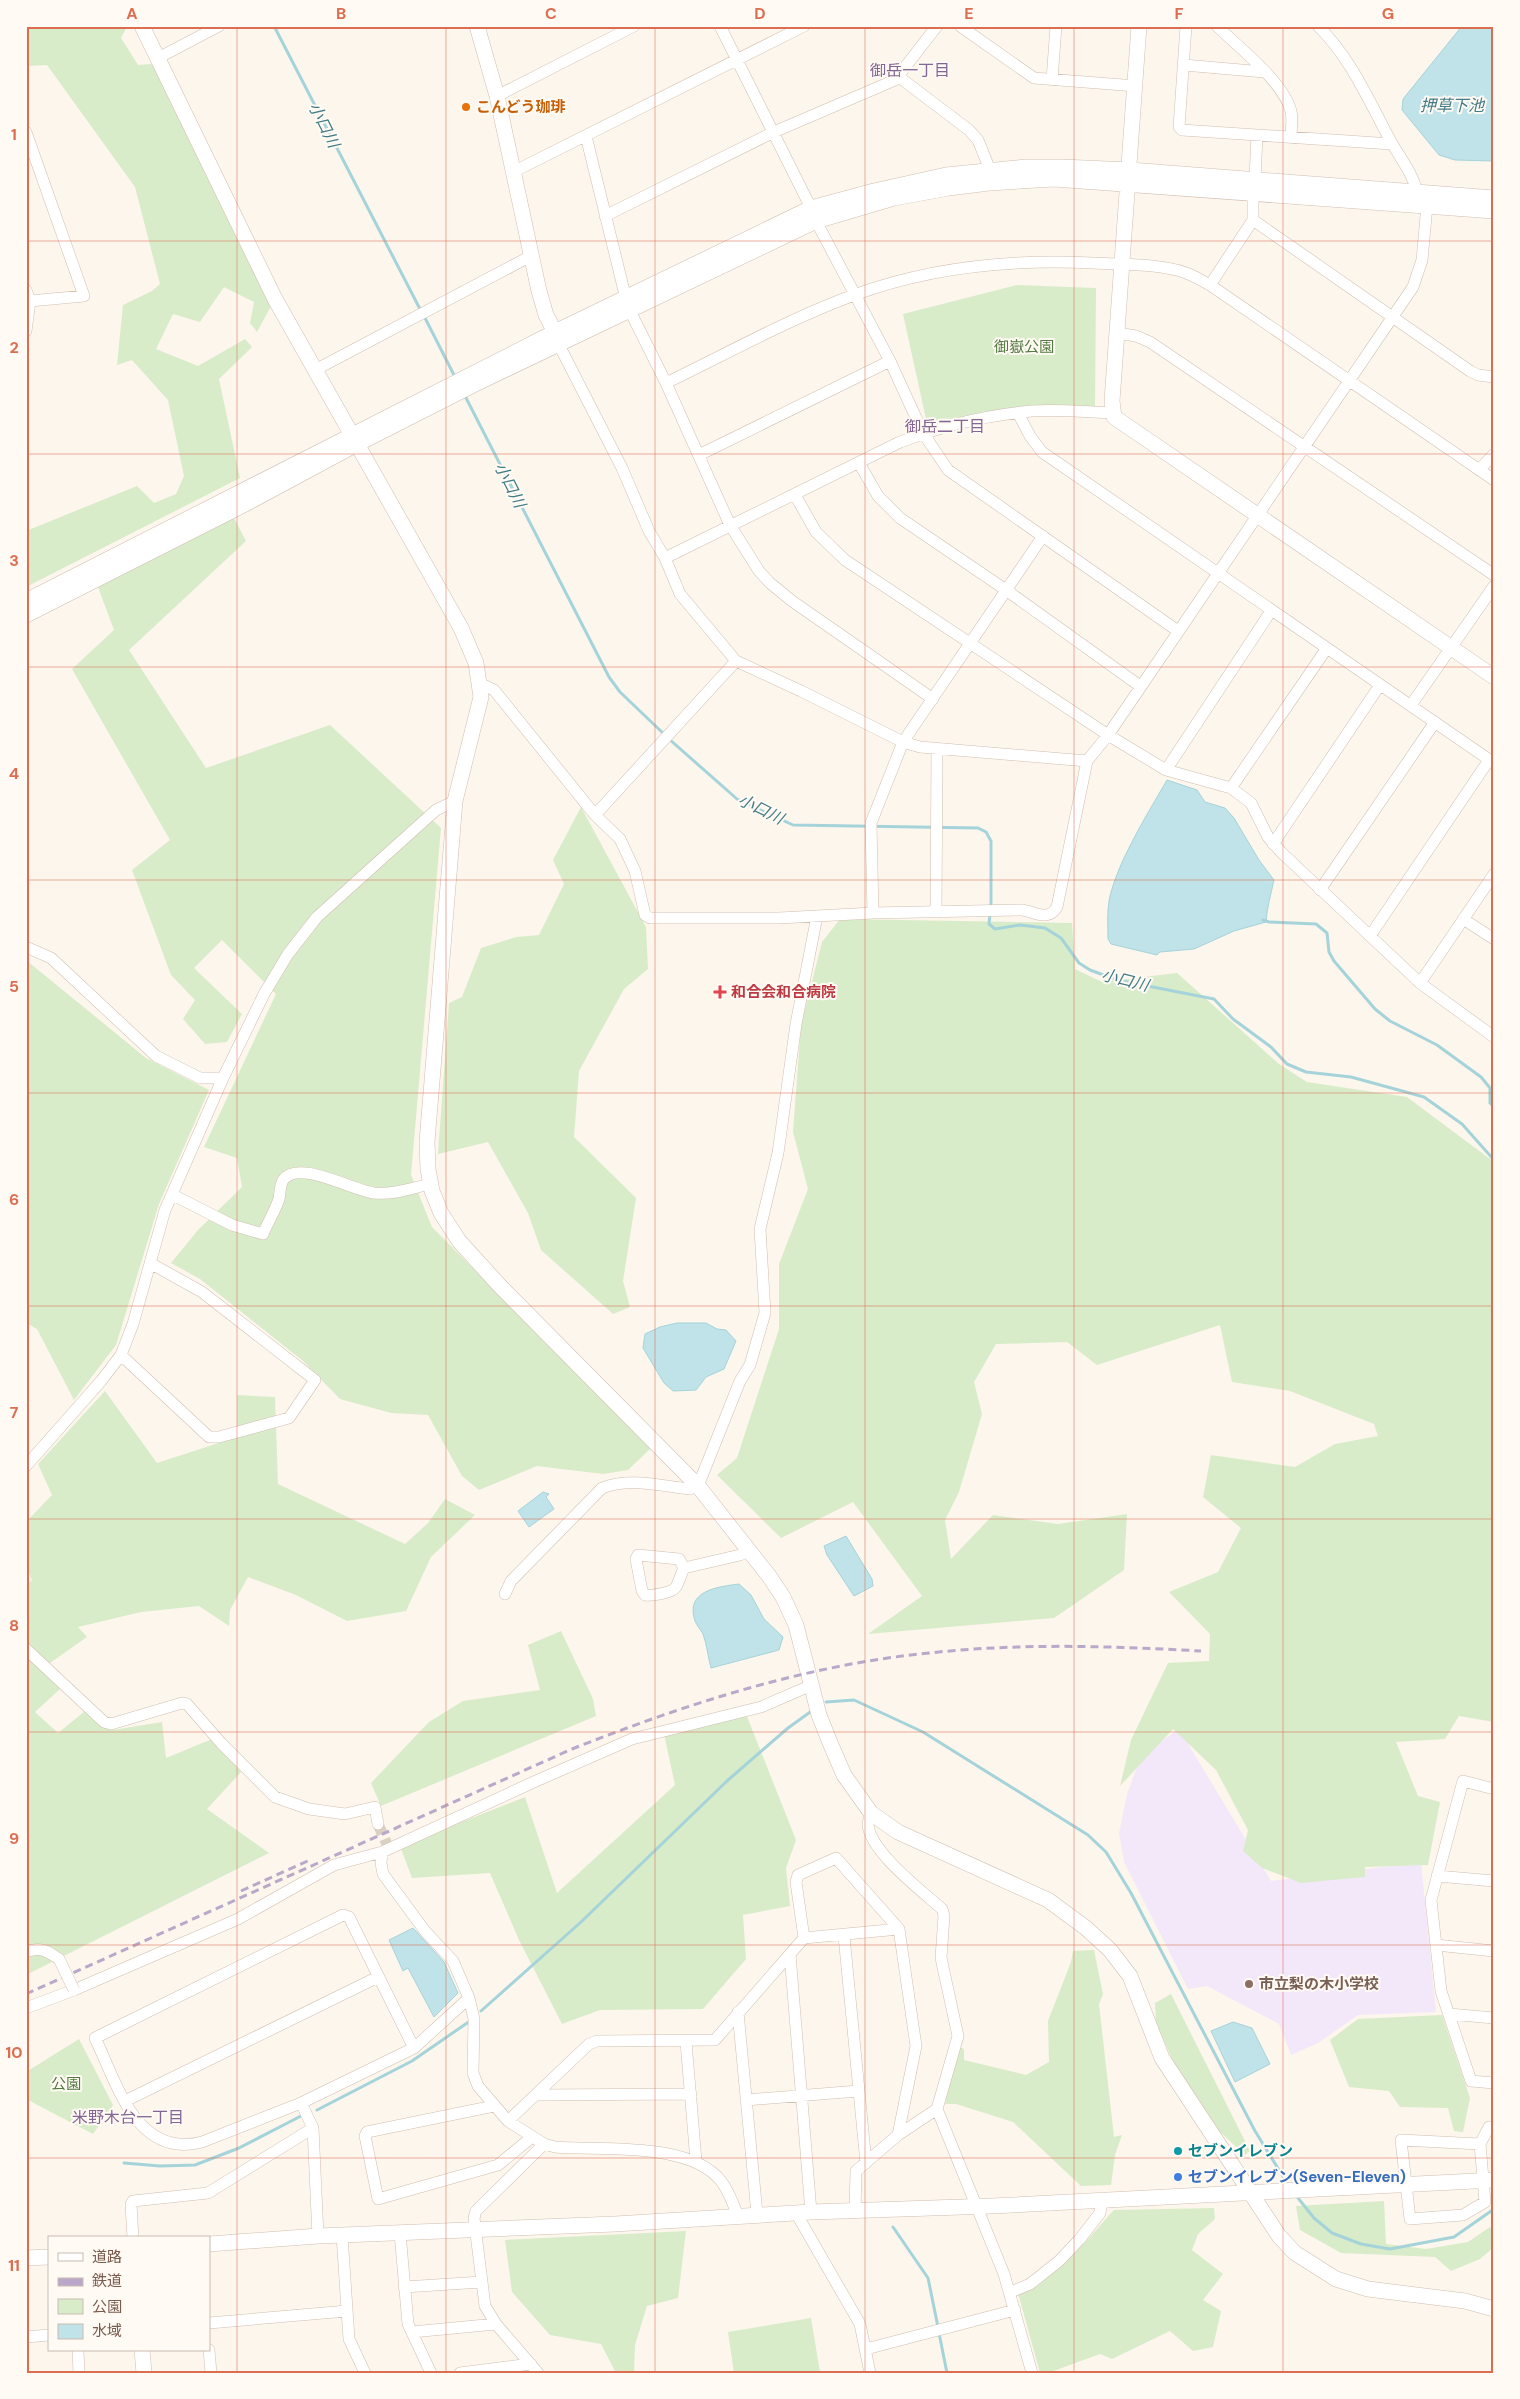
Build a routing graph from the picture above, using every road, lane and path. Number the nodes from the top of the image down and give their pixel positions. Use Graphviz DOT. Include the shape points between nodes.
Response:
graph roads {
  1 [pos="142,26"];
  2 [pos="219,26"];
  3 [pos="477,26"];
  4 [pos="634,26"];
  5 [pos="720,26"];
  6 [pos="804,26"];
  7 [pos="937,26"];
  8 [pos="960,26"];
  9 [pos="1056,26"];
  10 [pos="1139,26"];
  11 [pos="1186,26"];
  12 [pos="1217,26"];
  13 [pos="1318,26"];
  14 [pos="158,58"];
  15 [pos="737,60"];
  16 [pos="1184,64"];
  17 [pos="1264,72"];
  18 [pos="899,77"];
  19 [pos="1052,80"];
  20 [pos="1136,86"];
  21 [pos="497,96"];
  22 [pos="26,132"];
  23 [pos="774,132"];
  24 [pos="586,136"];
  25 [pos="1257,136"];
  26 [pos="1291,138"];
  27 [pos="1392,144"];
  28 [pos="990,170"];
  29 [pos="512,172"];
  30 [pos="1130,176"];
  31 [pos="1254,186"];
  32 [pos="1417,192"];
  33 [pos="1494,198"];
  34 [pos="1427,206"];
  35 [pos="1494,211"];
  36 [pos="814,215"];
  37 [pos="605,216"];
  38 [pos="1253,220"];
  39 [pos="531,256"];
  40 [pos="1123,265"];
  41 [pos="1210,285"];
  42 [pos="855,294"];
  43 [pos="28,296"];
  44 [pos="628,305"];
  45 [pos="1394,317"];
  46 [pos="26,331"];
  47 [pos="1117,333"];
  48 [pos="557,338"];
  49 [pos="890,362"];
  50 [pos="315,370"];
  51 [pos="1494,377"];
  52 [pos="1350,380"];
  53 [pos="666,383"];
  54 [pos="1018,413"];
  55 [pos="1113,413"];
  56 [pos="923,434"];
  57 [pos="355,438"];
  58 [pos="1304,446"];
  59 [pos="1494,454"];
  60 [pos="699,455"];
  61 [pos="859,463"];
  62 [pos="1479,470"];
  63 [pos="1494,480"];
  64 [pos="795,495"];
  65 [pos="1257,516"];
  66 [pos="730,525"];
  67 [pos="1043,536"];
  68 [pos="665,558"];
  69 [pos="1216,573"];
  70 [pos="1494,575"];
  71 [pos="1494,586"];
  72 [pos="1006,590"];
  73 [pos="26,601"];
  74 [pos="1271,611"];
  75 [pos="26,615"];
  76 [pos="1178,631"];
  77 [pos="969,644"];
  78 [pos="1327,648"];
  79 [pos="1452,648"];
  80 [pos="736,661"];
  81 [pos="1494,677"];
  82 [pos="479,683"];
  83 [pos="1140,686"];
  84 [pos="1380,686"];
  85 [pos="933,699"];
  86 [pos="1411,705"];
  87 [pos="1435,722"];
  88 [pos="1108,735"];
  89 [pos="903,742"];
  90 [pos="937,749"];
  91 [pos="1087,761"];
  92 [pos="1492,761"];
  93 [pos="1166,770"];
  94 [pos="1231,788"];
  95 [pos="455,802"];
  96 [pos="595,814"];
  97 [pos="1273,844"];
  98 [pos="1494,874"];
  99 [pos="1320,890"];
  100 [pos="936,912"];
  101 [pos="873,913"];
  102 [pos="817,916"];
  103 [pos="1463,919"];
  104 [pos="1370,936"];
  105 [pos="1494,939"];
  106 [pos="26,947"];
  107 [pos="1420,983"];
  108 [pos="1494,1037"];
  109 [pos="223,1078"];
  110 [pos="430,1184"];
  111 [pos="172,1195"];
  112 [pos="150,1263"];
  113 [pos="121,1355"];
  114 [pos="26,1466"];
  115 [pos="697,1485"];
  116 [pos="750,1550"];
  117 [pos="684,1568"];
  118 [pos="505,1594"];
  119 [pos="26,1649"];
  120 [pos="812,1685"];
  121 [pos="1494,1789"];
  122 [pos="872,1813"];
  123 [pos="378,1824"];
  124 [pos="382,1852"];
  125 [pos="1438,1876"];
  126 [pos="1494,1881"];
  127 [pos="899,1929"];
  128 [pos="844,1936"];
  129 [pos="804,1938"];
  130 [pos="1436,1945"];
  131 [pos="1494,1951"];
  132 [pos="26,1952"];
  133 [pos="790,1954"];
  134 [pos="378,1977"];
  135 [pos="74,1990"];
  136 [pos="469,1998"];
  137 [pos="26,2008"];
  138 [pos="738,2012"];
  139 [pos="1449,2014"];
  140 [pos="1494,2018"];
  141 [pos="686,2042"];
  142 [pos="414,2048"];
  143 [pos="1494,2083"];
  144 [pos="858,2091"];
  145 [pos="691,2094"];
  146 [pos="538,2095"];
  147 [pos="803,2096"];
  148 [pos="746,2100"];
  149 [pos="125,2101"];
  150 [pos="301,2103"];
  151 [pos="494,2106"];
  152 [pos="937,2109"];
  153 [pos="508,2121"];
  154 [pos="1494,2127"];
  155 [pos="313,2128"];
  156 [pos="898,2135"];
  157 [pos="532,2137"];
  158 [pos="544,2144"];
  159 [pos="1480,2144"];
  160 [pos="696,2161"];
  161 [pos="866,2163"];
  162 [pos="1489,2180"];
  163 [pos="1405,2185"];
  164 [pos="1252,2193"];
  165 [pos="1102,2201"];
  166 [pos="1489,2205"];
  167 [pos="976,2206"];
  168 [pos="811,2212"];
  169 [pos="855,2212"];
  170 [pos="796,2213"];
  171 [pos="757,2214"];
  172 [pos="738,2216"];
  173 [pos="474,2229"];
  174 [pos="400,2233"];
  175 [pos="342,2235"];
  176 [pos="133,2236"];
  177 [pos="318,2236"];
  178 [pos="210,2244"];
  179 [pos="48,2257"];
  180 [pos="26,2258"];
  181 [pos="482,2282"];
  182 [pos="404,2287"];
  183 [pos="1010,2292"];
  184 [pos="1493,2308"];
  185 [pos="1015,2310"];
  186 [pos="347,2311"];
  187 [pos="210,2323"];
  188 [pos="496,2324"];
  189 [pos="412,2332"];
  190 [pos="48,2335"];
  191 [pos="26,2337"];
  192 [pos="866,2349"];
  193 [pos="78,2352"];
  194 [pos="142,2352"];
  195 [pos="209,2352"];
  196 [pos="534,2368"];
  197 [pos="79,2373"];
  198 [pos="144,2373"];
  199 [pos="211,2373"];
  200 [pos="365,2373"];
  201 [pos="431,2373"];
  202 [pos="460,2373"];
  203 [pos="870,2373"];
  204 [pos="1032,2373"];
  1 -- 14 [label="street"];
  2 -- 14 [label="street"];
  3 -- 21 [label="street"];
  4 -- 21 [label="street"];
  5 -- 15 [label="street"];
  6 -- 15 [label="street"];
  7 -- 18 [label="street"];
  8 -- 19 [label="street" via="1028,75"];
  9 -- 19 [label="street"];
  10 -- 20 [label="street"];
  11 -- 16 [label="street"];
  12 -- 17 [label="street"];
  13 -- 27 [label="street" via="1342,52"];
  14 -- 50 [label="street" via="275,299"];
  15 -- 23 [label="street"];
  15 -- 24 [label="street"];
  16 -- 17 [label="street"];
  16 -- 25 [label="street" via="1179,127 1182,130"];
  17 -- 26 [label="street" via="1276,84 1290,108"];
  18 -- 23 [label="street"];
  18 -- 28 [label="street" via="970,130 978,140"];
  19 -- 20 [label="street"];
  20 -- 30 [label="street"];
  21 -- 29 [label="street"];
  22 -- 43 [label="street" via="84,296"];
  23 -- 36 [label="street"];
  23 -- 37 [label="street"];
  24 -- 29 [label="street"];
  24 -- 37 [label="street"];
  25 -- 26 [label="street"];
  25 -- 31 [label="street"];
  26 -- 27 [label="street"];
  27 -- 32 [label="street" via="1413,175"];
  28 -- 30 [label="street" via="1062,167"];
  28 -- 36 [label="street" via="900,184"];
  29 -- 39 [label="street"];
  30 -- 31 [label="street"];
  30 -- 36 [label="street" via="989,182"];
  30 -- 40 [label="street"];
  31 -- 32 [label="street"];
  31 -- 34 [label="street"];
  31 -- 38 [label="street"];
  32 -- 33 [label="street"];
  34 -- 35 [label="street"];
  34 -- 45 [label="street" via="1419,273"];
  36 -- 42 [label="street"];
  36 -- 44 [label="street" via="764,244"];
  37 -- 44 [label="street"];
  38 -- 41 [label="street"];
  38 -- 45 [label="street"];
  39 -- 48 [label="street" via="546,315"];
  39 -- 50 [label="street"];
  40 -- 41 [label="street" via="1173,269"];
  40 -- 42 [label="street" via="992,264 925,274"];
  40 -- 47 [label="street"];
  41 -- 52 [label="street"];
  42 -- 49 [label="street"];
  42 -- 53 [label="street"];
  43 -- 46 [label="street"];
  44 -- 48 [label="street"];
  44 -- 53 [label="street"];
  45 -- 51 [label="street" via="1474,373"];
  45 -- 52 [label="street"];
  47 -- 55 [label="street"];
  47 -- 58 [label="street" via="1150,342"];
  48 -- 57 [label="street"];
  48 -- 68 [label="street" via="622,468 649,532"];
  49 -- 56 [label="street"];
  49 -- 60 [label="street"];
  50 -- 57 [label="street"];
  52 -- 58 [label="street"];
  52 -- 62 [label="street"];
  53 -- 60 [label="street"];
  54 -- 55 [label="street"];
  54 -- 56 [label="street" via="970,421"];
  54 -- 69 [label="street" via="1042,452"];
  55 -- 65 [label="street" via="1117,420"];
  56 -- 61 [label="street"];
  56 -- 67 [label="street" via="948,470"];
  57 -- 73 [label="street"];
  57 -- 75 [label="street" via="249,502"];
  57 -- 82 [label="street" via="461,628 476,663"];
  58 -- 65 [label="street"];
  58 -- 70 [label="street"];
  59 -- 62 [label="street"];
  60 -- 66 [label="street"];
  61 -- 64 [label="street"];
  61 -- 72 [label="street" via="878,496 900,518"];
  62 -- 63 [label="street"];
  64 -- 66 [label="street"];
  64 -- 77 [label="street" via="810,524 836,553"];
  65 -- 69 [label="street"];
  65 -- 79 [label="street"];
  66 -- 68 [label="street"];
  66 -- 85 [label="street" via="770,583"];
  67 -- 72 [label="street"];
  67 -- 76 [label="street"];
  68 -- 80 [label="street" via="680,594"];
  69 -- 74 [label="street"];
  69 -- 76 [label="street"];
  71 -- 79 [label="street"];
  72 -- 77 [label="street"];
  72 -- 83 [label="street"];
  74 -- 78 [label="street"];
  74 -- 93 [label="street"];
  76 -- 83 [label="street"];
  77 -- 85 [label="street"];
  77 -- 88 [label="street"];
  78 -- 84 [label="street"];
  78 -- 94 [label="street"];
  79 -- 81 [label="street"];
  79 -- 86 [label="street"];
  80 -- 89 [label="street"];
  80 -- 96 [label="street"];
  82 -- 95 [label="street" via="479,710"];
  82 -- 96 [label="street" via="494,690"];
  83 -- 88 [label="street"];
  84 -- 86 [label="street"];
  84 -- 97 [label="street"];
  85 -- 89 [label="street"];
  86 -- 87 [label="street"];
  87 -- 92 [label="street"];
  87 -- 99 [label="street"];
  88 -- 91 [label="street"];
  88 -- 93 [label="street"];
  89 -- 90 [label="street"];
  89 -- 101 [label="street" via="871,827"];
  90 -- 91 [label="street"];
  90 -- 100 [label="street"];
  91 -- 100 [label="street" via="1054,913 1046,916 1022,910"];
  92 -- 104 [label="street"];
  93 -- 94 [label="street"];
  94 -- 97 [label="street" via="1251,803"];
  95 -- 109 [label="street" via="436,810 317,917 288,954 264,994"];
  95 -- 110 [label="street" via="427,1142"];
  96 -- 102 [label="street" via="620,840 635,872 645,915 650,918"];
  97 -- 99 [label="street"];
  98 -- 103 [label="street"];
  99 -- 104 [label="street"];
  100 -- 101 [label="street"];
  101 -- 102 [label="street"];
  102 -- 115 [label="street" via="796,1024 778,1154 760,1229 765,1313 762,1329 750,1365 740,1381"];
  103 -- 105 [label="street"];
  103 -- 107 [label="street"];
  104 -- 107 [label="street"];
  106 -- 109 [label="street" via="51,958 156,1056 200,1078"];
  107 -- 108 [label="street"];
  109 -- 111 [label="street"];
  110 -- 111 [label="street" via="373,1192 315,1173 289,1175 282,1181 279,1199 263,1234 232,1225"];
  110 -- 115 [label="street" via="441,1213 459,1241"];
  111 -- 112 [label="street"];
  112 -- 113 [label="street"];
  112 -- 113 [label="street" via="202,1292 315,1380 289,1418 219,1438 209,1437"];
  113 -- 114 [label="street"];
  115 -- 116 [label="street"];
  115 -- 118 [label="street" via="690,1489 629,1482 602,1488 511,1581"];
  116 -- 117 [label="street"];
  116 -- 120 [label="street" via="792,1614"];
  117 -- 117 [label="street" via="673,1590 645,1595 636,1559 638,1555 679,1559"];
  119 -- 123 [label="street" via="104,1722 111,1724 187,1704 275,1797 308,1809 345,1814 375,1807"];
  120 -- 122 [label="street" via="819,1715 844,1775"];
  120 -- 124 [label="street" via="761,1707 632,1740 536,1780"];
  121 -- 125 [label="street" via="1463,1780"];
  122 -- 152 [label="street" via="868,1824 874,1840 893,1866 942,1909 944,1916 941,1958 958,2036"];
  122 -- 164 [label="street" via="898,1832 1048,1900 1110,1950 1130,1976 1162,2058"];
  124 -- 135 [label="street" via="334,1865 238,1919"];
  124 -- 136 [label="street" via="383,1874 425,1931 452,1961"];
  125 -- 126 [label="street"];
  125 -- 130 [label="street" via="1431,1900"];
  127 -- 128 [label="street"];
  127 -- 129 [label="street" via="836,1858 798,1875 796,1882"];
  127 -- 156 [label="street" via="916,2046"];
  128 -- 129 [label="street"];
  128 -- 144 [label="street"];
  129 -- 133 [label="street"];
  130 -- 131 [label="street"];
  130 -- 139 [label="street" via="1441,1990"];
  132 -- 135 [label="street, bridge" via="41,1949 59,1959"];
  133 -- 138 [label="street"];
  133 -- 147 [label="street"];
  134 -- 142 [label="street"];
  134 -- 149 [label="street"];
  134 -- 149 [label="street" via="349,1917 343,1915 95,2038"];
  135 -- 137 [label="street"];
  136 -- 142 [label="street"];
  136 -- 151 [label="street" via="474,2019 473,2073 478,2086"];
  138 -- 141 [label="street" via="715,2040"];
  138 -- 148 [label="street"];
  139 -- 140 [label="street"];
  139 -- 143 [label="street" via="1471,2081"];
  141 -- 145 [label="street"];
  141 -- 146 [label="street" via="597,2041 588,2044"];
  142 -- 150 [label="street"];
  144 -- 147 [label="street"];
  144 -- 161 [label="street"];
  145 -- 146 [label="street"];
  145 -- 160 [label="street"];
  146 -- 153 [label="street"];
  147 -- 148 [label="street"];
  147 -- 168 [label="street"];
  148 -- 171 [label="street"];
  149 -- 150 [label="street" via="138,2123 150,2134 168,2142 187,2145"];
  150 -- 155 [label="street"];
  151 -- 153 [label="street"];
  151 -- 157 [label="street" via="368,2132 365,2136 378,2199 498,2165"];
  152 -- 156 [label="street"];
  152 -- 167 [label="street"];
  153 -- 157 [label="street"];
  154 -- 159 [label="street" via="1489,2127"];
  155 -- 176 [label="street" via="208,2193 133,2201"];
  155 -- 177 [label="street"];
  156 -- 161 [label="street"];
  157 -- 158 [label="street"];
  158 -- 160 [label="street" via="572,2149 668,2154"];
  158 -- 173 [label="street" via="476,2210"];
  159 -- 162 [label="street"];
  159 -- 163 [label="street" via="1401,2140"];
  160 -- 172 [label="street" via="720,2180"];
  161 -- 169 [label="street" via="854,2175"];
  162 -- 163 [label="street"];
  162 -- 166 [label="street"];
  163 -- 164 [label="street"];
  163 -- 166 [label="street" via="1410,2219 1463,2215"];
  164 -- 165 [label="street"];
  164 -- 184 [label="street" via="1279,2236 1295,2253 1336,2279 1368,2290 1465,2300"];
  165 -- 167 [label="street"];
  165 -- 183 [label="street" via="1100,2213 1059,2261 1030,2284"];
  167 -- 169 [label="street"];
  167 -- 183 [label="street"];
  168 -- 169 [label="street"];
  168 -- 170 [label="street"];
  170 -- 171 [label="street"];
  170 -- 192 [label="street" via="860,2324"];
  171 -- 172 [label="street"];
  172 -- 173 [label="street"];
  173 -- 174 [label="street"];
  173 -- 181 [label="street"];
  174 -- 175 [label="street"];
  174 -- 182 [label="street"];
  175 -- 177 [label="street"];
  175 -- 186 [label="street"];
  177 -- 178 [label="street"];
  179 -- 180 [label="street"];
  181 -- 182 [label="street"];
  181 -- 188 [label="street" via="485,2306"];
  182 -- 189 [label="street" via="408,2324"];
  183 -- 185 [label="street"];
  185 -- 192 [label="street"];
  185 -- 204 [label="street"];
  186 -- 187 [label="street"];
  186 -- 200 [label="street" via="350,2339"];
  188 -- 189 [label="street"];
  188 -- 196 [label="street"];
  189 -- 201 [label="street"];
  190 -- 191 [label="street"];
  192 -- 203 [label="street"];
  193 -- 197 [label="street"];
  194 -- 198 [label="street"];
  195 -- 199 [label="street"];
  196 -- 202 [label="street"];
}
